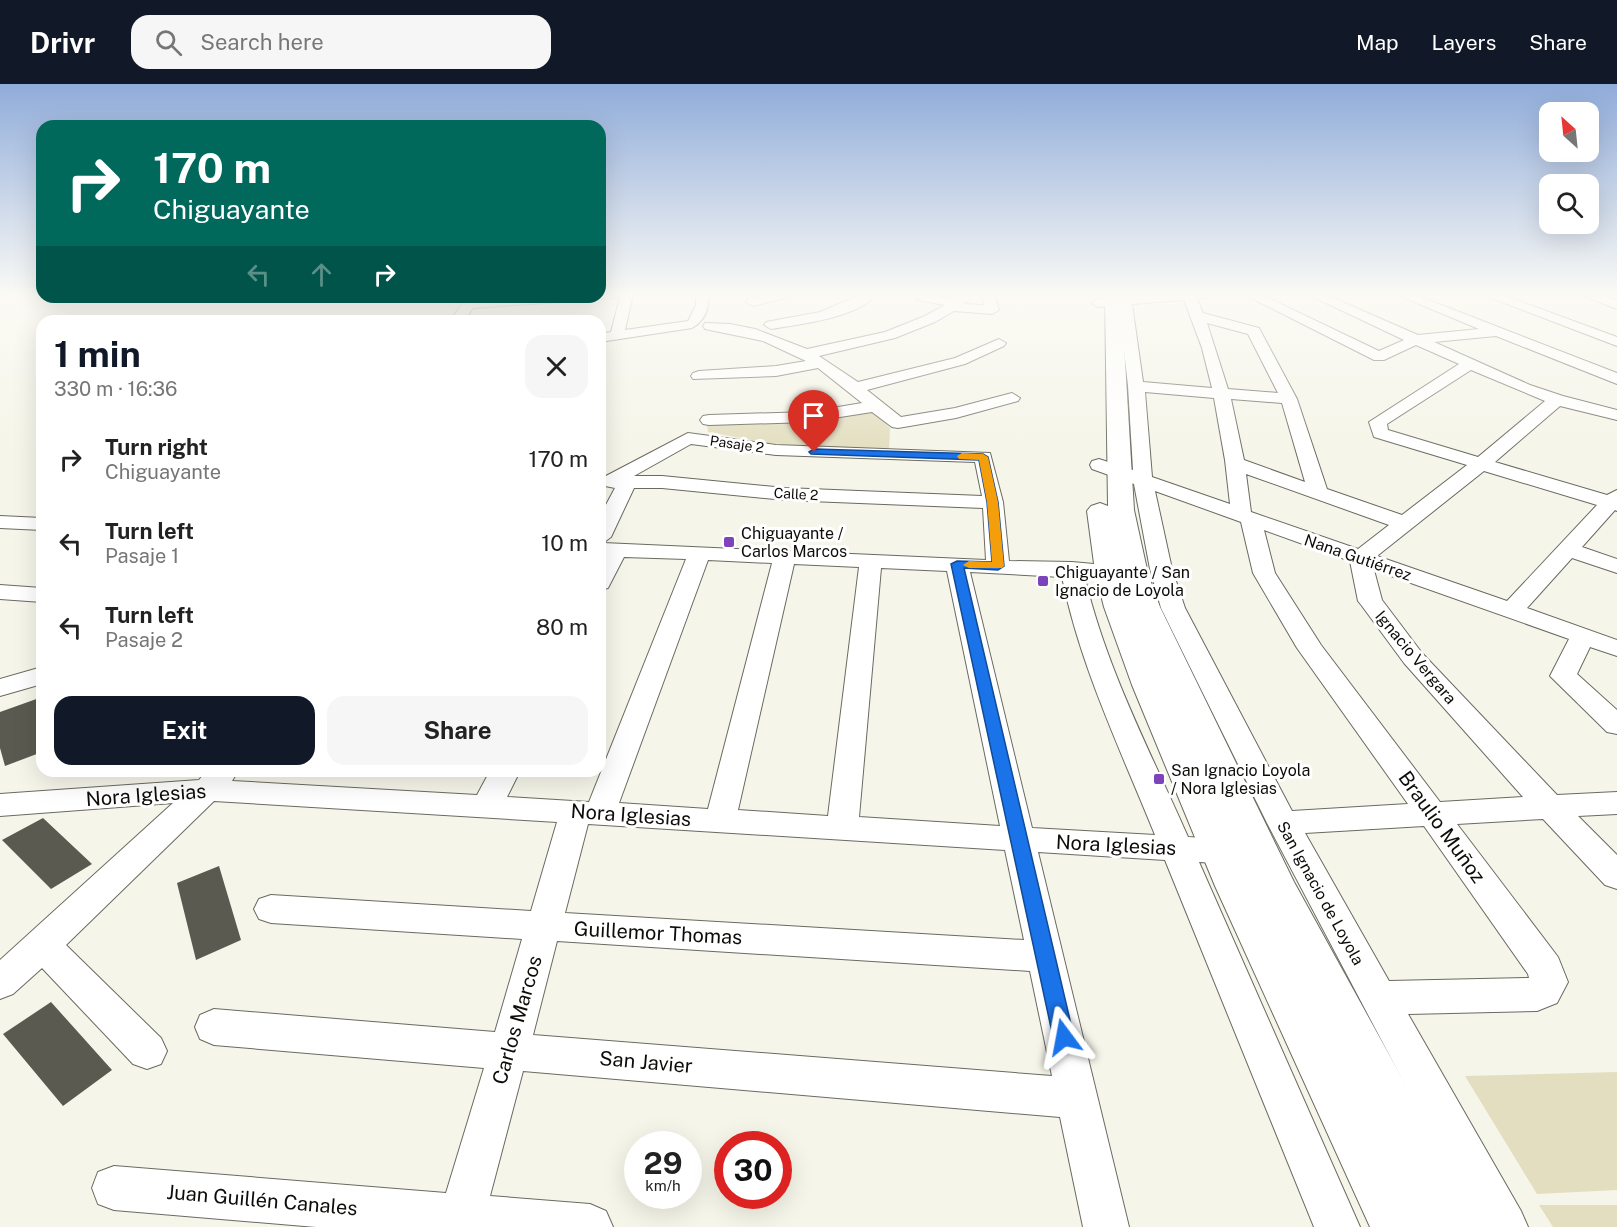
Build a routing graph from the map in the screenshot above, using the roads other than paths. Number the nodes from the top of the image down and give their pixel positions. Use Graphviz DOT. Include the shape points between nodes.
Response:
graph roads {
  1 [pos="796,347"];
  2 [pos="836,347"];
  3 [pos="990,347"];
  4 [pos="1113,347"];
  5 [pos="1124,347"];
  6 [pos="1207,347"];
  7 [pos="1262,347"];
  8 [pos="1358,347"];
  9 [pos="1399,347"];
  10 [pos="1432,347"];
  11 [pos="1535,347"];
  12 [pos="807,354"];
  13 [pos="822,363"];
  14 [pos="1470,364"];
  15 [pos="699,376"];
  16 [pos="1617,379"];
  17 [pos="1136,386"];
  18 [pos="855,388"];
  19 [pos="1220,394"];
  20 [pos="1012,398"];
  21 [pos="1289,399"];
  22 [pos="1557,400"];
  23 [pos="875,406"];
  24 [pos="1617,416"];
  25 [pos="710,420"];
  26 [pos="1237,464"];
  27 [pos="1481,464"];
  28 [pos="1120,473"];
  29 [pos="612,482"];
  30 [pos="1319,494"];
  31 [pos="1615,501"];
  32 [pos="993,502"];
  33 [pos="1246,517"];
  34 [pos="0,522"];
  35 [pos="1404,523"];
  36 [pos="36,524"];
  37 [pos="606,545"];
  38 [pos="1568,549"];
  39 [pos="700,553"];
  40 [pos="785,556"];
  41 [pos="1360,558"];
  42 [pos="871,560"];
  43 [pos="957,564"];
  44 [pos="998,566"];
  45 [pos="1617,566"];
  46 [pos="1072,569"];
  47 [pos="1122,572"];
  48 [pos="0,592"];
  49 [pos="36,595"];
  50 [pos="1511,611"];
  51 [pos="1583,636"];
  52 [pos="1617,648"];
  53 [pos="36,677"];
  54 [pos="0,688"];
  55 [pos="1617,724"];
  56 [pos="606,771"];
  57 [pos="502,777"];
  58 [pos="604,777"];
  59 [pos="215,780"];
  60 [pos="1617,803"];
  61 [pos="0,805"];
  62 [pos="487,807"];
  63 [pos="1550,807"];
  64 [pos="588,813"];
  65 [pos="1433,814"];
  66 [pos="720,821"];
  67 [pos="843,828"];
  68 [pos="1273,838"];
  69 [pos="1019,839"];
  70 [pos="1178,848"];
  71 [pos="1222,851"];
  72 [pos="1617,876"];
  73 [pos="271,909"];
  74 [pos="544,926"];
  75 [pos="43,945"];
  76 [pos="1046,957"];
  77 [pos="0,983"];
  78 [pos="1379,998"];
  79 [pos="214,1027"];
  80 [pos="147,1051"];
  81 [pos="509,1051"];
  82 [pos="1077,1098"];
  83 [pos="114,1188"];
  84 [pos="460,1222"];
  85 [pos="590,1227"];
  86 [pos="1107,1227"];
  87 [pos="1336,1227"];
  88 [pos="1399,1227"];
  89 [pos="1453,1227"];
  90 [pos="1505,1227"];
  1 -- 12 [label="street"];
  2 -- 12 [label="street"];
  3 -- 18 [label="street" via="960,361"];
  4 -- 28 [label="main road, San Ignacio de Loyola"];
  5 -- 17 [label="street, San Ignacio de Loyola"];
  6 -- 19 [label="street, Braulio Muñoz"];
  7 -- 21 [label="street"];
  8 -- 9 [label="street" via="1378,357"];
  10 -- 14 [label="street"];
  11 -- 16 [label="street"];
  12 -- 13 [label="street"];
  13 -- 15 [label="street" via="776,371"];
  13 -- 18 [label="street"];
  14 -- 22 [label="street"];
  14 -- 27 [label="street" via="1378,422 1380,433"];
  17 -- 19 [label="street"];
  17 -- 28 [label="street, San Ignacio de Loyola"];
  18 -- 23 [label="street"];
  19 -- 21 [label="street"];
  19 -- 26 [label="street, Braulio Muñoz"];
  20 -- 23 [label="street" via="897,423"];
  21 -- 30 [label="street"];
  22 -- 24 [label="street"];
  22 -- 27 [label="street"];
  23 -- 25 [label="street" via="808,417"];
  26 -- 30 [label="street"];
  26 -- 33 [label="street, Braulio Muñoz"];
  27 -- 31 [label="street"];
  27 -- 35 [label="street"];
  28 -- 33 [label="street, Nana Gutiérrez"];
  28 -- 47 [label="main road, San Ignacio de Loyola" via="1100,508"];
  28 -- 68 [label="street, San Ignacio de Loyola" via="1161,569 1173,608"];
  29 -- 32 [label="street, Calle 2"];
  29 -- 32 [label="street, Pasaje 2" via="688,438 776,450 983,457"];
  29 -- 37 [label="street"];
  30 -- 35 [label="street"];
  31 -- 38 [label="street"];
  32 -- 44 [label="street"];
  33 -- 41 [label="street, Nana Gutiérrez"];
  33 -- 65 [label="street, Braulio Muñoz" via="1264,573 1310,648"];
  34 -- 36 [label="street"];
  35 -- 41 [label="street"];
  37 -- 39 [label="street"];
  38 -- 45 [label="street"];
  38 -- 50 [label="street"];
  39 -- 40 [label="street"];
  39 -- 56 [label="street, Carlos Marcos"];
  40 -- 42 [label="street"];
  40 -- 66 [label="street"];
  41 -- 50 [label="street, Nana Gutiérrez"];
  41 -- 63 [label="street, Ignacio Vergara" via="1370,601 1406,648"];
  42 -- 43 [label="street"];
  42 -- 67 [label="street"];
  43 -- 44 [label="street"];
  43 -- 69 [label="street"];
  44 -- 46 [label="street"];
  46 -- 47 [label="street"];
  46 -- 70 [label="street" via="1080,606 1112,695"];
  47 -- 68 [label="main road, San Ignacio de Loyola"];
  47 -- 71 [label="main road, San Ignacio de Loyola" via="1119,607 1148,685"];
  48 -- 49 [label="street"];
  50 -- 51 [label="street, Nana Gutiérrez"];
  51 -- 52 [label="street, Nana Gutiérrez"];
  51 -- 55 [label="street" via="1563,676"];
  53 -- 54 [label="street"];
  57 -- 62 [label="street"];
  58 -- 64 [label="street, Carlos Marcos"];
  59 -- 61 [label="street, Nora Iglesias"];
  59 -- 62 [label="street, Nora Iglesias"];
  59 -- 75 [label="street"];
  60 -- 63 [label="street, Nora Iglesias"];
  62 -- 64 [label="street, Nora Iglesias"];
  63 -- 65 [label="street, Nora Iglesias"];
  63 -- 72 [label="street, Ignacio Vergara"];
  64 -- 66 [label="street, Nora Iglesias"];
  64 -- 74 [label="street, Carlos Marcos"];
  65 -- 68 [label="street, Nora Iglesias"];
  65 -- 78 [label="street, Braulio Muñoz" via="1545,968 1549,982 1537,994"];
  66 -- 67 [label="street, Nora Iglesias"];
  67 -- 69 [label="street, Nora Iglesias"];
  68 -- 71 [label="street, Nora Iglesias"];
  68 -- 78 [label="street, San Ignacio de Loyola"];
  68 -- 89 [label="main road, San Ignacio de Loyola" via="1276,887"];
  69 -- 70 [label="street, Nora Iglesias"];
  69 -- 76 [label="street"];
  70 -- 71 [label="street, Nora Iglesias"];
  70 -- 87 [label="street"];
  71 -- 88 [label="main road, San Ignacio de Loyola"];
  73 -- 74 [label="street, Guillemor Thomas"];
  74 -- 76 [label="street, Guillemor Thomas"];
  74 -- 81 [label="street, Carlos Marcos"];
  75 -- 77 [label="street"];
  75 -- 80 [label="street"];
  76 -- 82 [label="street"];
  78 -- 90 [label="street, San Ignacio de Loyola"];
  79 -- 81 [label="street, San Javier"];
  81 -- 82 [label="street, San Javier"];
  81 -- 84 [label="street, Carlos Marcos"];
  82 -- 86 [label="street"];
  83 -- 84 [label="street, Juan Guillén Canales"];
  84 -- 85 [label="street, Juan Guillén Canales"];
}
